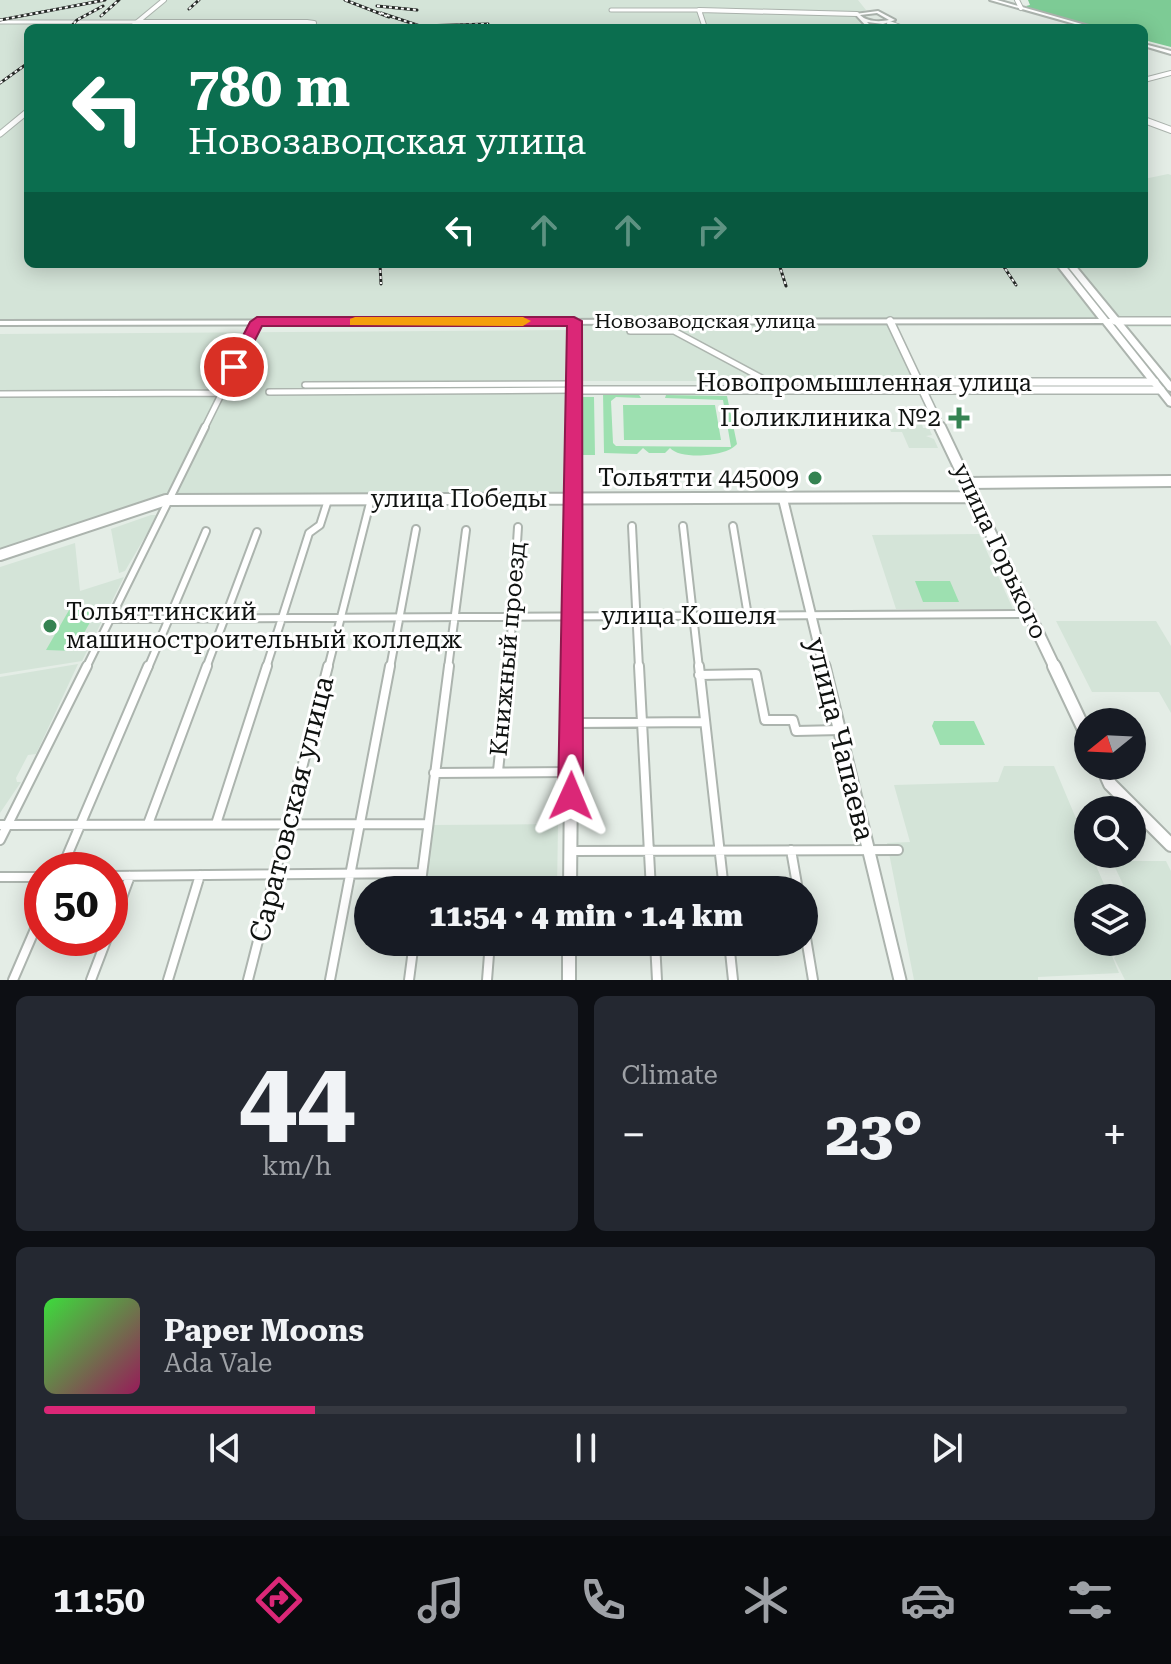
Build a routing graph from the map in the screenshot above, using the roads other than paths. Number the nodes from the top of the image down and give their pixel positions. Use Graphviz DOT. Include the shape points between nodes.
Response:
graph roads {
  1 [pos="164,0"];
  2 [pos="643,0"];
  3 [pos="980,0"];
  4 [pos="1017,0"];
  5 [pos="993,2"];
  6 [pos="863,3"];
  7 [pos="1021,8"];
  8 [pos="611,10"];
  9 [pos="646,10"];
  10 [pos="699,10"];
  11 [pos="878,12"];
  12 [pos="860,13"];
  13 [pos="0,22"];
  14 [pos="138,22"];
  15 [pos="278,22"];
  16 [pos="889,23"];
  17 [pos="135,24"];
  18 [pos="314,24"];
  19 [pos="704,24"];
  20 [pos="870,24"];
  21 [pos="884,24"];
  22 [pos="1067,24"];
  23 [pos="1079,24"];
  24 [pos="1148,45"];
  25 [pos="1171,51"];
  26 [pos="1171,73"];
  27 [pos="1148,79"];
  28 [pos="24,114"];
  29 [pos="1148,121"];
  30 [pos="1171,130"];
  31 [pos="0,134"];
  32 [pos="1064,268"];
  33 [pos="1073,268"];
  34 [pos="574,321"];
  35 [pos="890,321"];
  36 [pos="1110,321"];
  37 [pos="1171,321"];
  38 [pos="257,322"];
  39 [pos="629,322"];
  40 [pos="0,323"];
  41 [pos="1135,358"];
  42 [pos="1146,358"];
  43 [pos="771,383"];
  44 [pos="305,385"];
  45 [pos="921,385"];
  46 [pos="1165,385"];
  47 [pos="574,387"];
  48 [pos="269,392"];
  49 [pos="221,393"];
  50 [pos="0,394"];
  51 [pos="1171,403"];
  52 [pos="1171,481"];
  53 [pos="967,483"];
  54 [pos="974,497"];
  55 [pos="371,499"];
  56 [pos="574,499"];
  57 [pos="783,499"];
  58 [pos="166,500"];
  59 [pos="328,500"];
  60 [pos="632,526"];
  61 [pos="683,526"];
  62 [pos="733,526"];
  63 [pos="518,527"];
  64 [pos="416,529"];
  65 [pos="466,530"];
  66 [pos="206,531"];
  67 [pos="257,532"];
  68 [pos="0,555"];
  69 [pos="1030,614"];
  70 [pos="514,615"];
  71 [pos="399,616"];
  72 [pos="454,616"];
  73 [pos="572,616"];
  74 [pos="636,616"];
  75 [pos="692,616"];
  76 [pos="748,616"];
  77 [pos="810,616"];
  78 [pos="340,617"];
  79 [pos="282,618"];
  80 [pos="109,619"];
  81 [pos="168,619"];
  82 [pos="224,619"];
  83 [pos="699,675"];
  84 [pos="1074,708"];
  85 [pos="641,722"];
  86 [pos="705,722"];
  87 [pos="572,723"];
  88 [pos="840,730"];
  89 [pos="498,771"];
  90 [pos="571,772"];
  91 [pos="434,773"];
  92 [pos="1108,780"];
  93 [pos="148,824"];
  94 [pos="216,824"];
  95 [pos="286,824"];
  96 [pos="360,824"];
  97 [pos="428,824"];
  98 [pos="4,825"];
  99 [pos="79,826"];
  100 [pos="0,840"];
  101 [pos="1171,845"];
  102 [pos="649,850"];
  103 [pos="720,850"];
  104 [pos="791,850"];
  105 [pos="869,850"];
  106 [pos="898,850"];
  107 [pos="570,851"];
  108 [pos="68,852"];
  109 [pos="422,873"];
  110 [pos="351,874"];
  111 [pos="200,875"];
  112 [pos="274,875"];
  113 [pos="130,876"];
  114 [pos="422,876"];
  115 [pos="570,876"];
  116 [pos="650,876"];
  117 [pos="723,876"];
  118 [pos="796,876"];
  119 [pos="0,877"];
  120 [pos="24,877"];
  121 [pos="128,881"];
  122 [pos="24,955"];
  123 [pos="100,956"];
  124 [pos="412,956"];
  125 [pos="489,956"];
  126 [pos="569,956"];
  127 [pos="656,956"];
  128 [pos="730,956"];
  129 [pos="809,956"];
  130 [pos="13,980"];
  131 [pos="91,980"];
  132 [pos="168,980"];
  133 [pos="248,980"];
  134 [pos="330,980"];
  135 [pos="409,980"];
  136 [pos="487,980"];
  137 [pos="569,980"];
  138 [pos="657,980"];
  139 [pos="733,980"];
  140 [pos="813,980"];
  141 [pos="900,980"];
  1 -- 14 [label="street"];
  2 -- 9 [label="street"];
  3 -- 5 [label="main road"];
  4 -- 7 [label="street"];
  5 -- 7 [label="main road"];
  5 -- 22 [label="main road"];
  6 -- 11 [label="main road"];
  6 -- 12 [label="main road" via="866,10"];
  7 -- 23 [label="main road"];
  8 -- 9 [label="street"];
  9 -- 10 [label="street"];
  10 -- 12 [label="street"];
  10 -- 19 [label="street"];
  11 -- 12 [label="main road"];
  11 -- 16 [label="main road" via="892,17"];
  12 -- 20 [label="main road"];
  13 -- 14 [label="street"];
  14 -- 15 [label="street"];
  14 -- 17 [label="street"];
  15 -- 18 [label="street"];
  16 -- 21 [label="main road"];
  24 -- 25 [label="main road"];
  26 -- 27 [label="street"];
  28 -- 31 [label="street"];
  29 -- 30 [label="main road"];
  32 -- 36 [label="main road"];
  33 -- 36 [label="main road"];
  34 -- 38 [label="main road, Новозаводская улица"];
  34 -- 39 [label="main road, Новозаводская улица"];
  34 -- 47 [label="main road"];
  35 -- 36 [label="main road, Новозаводская улица"];
  35 -- 39 [label="main road, Новозаводская улица"];
  35 -- 45 [label="main road, улица Горького"];
  36 -- 37 [label="main road, Новозаводская улица"];
  36 -- 41 [label="main road"];
  36 -- 42 [label="main road"];
  38 -- 40 [label="main road, Новозаводская улица"];
  38 -- 49 [label="street"];
  39 -- 43 [label="street" via="630,331 674,331"];
  41 -- 42 [label="main road"];
  41 -- 46 [label="main road"];
  42 -- 46 [label="main road"];
  43 -- 45 [label="main road, Новопромышленная улица"];
  43 -- 47 [label="main road, Новопромышленная улица"];
  44 -- 47 [label="street"];
  45 -- 46 [label="main road, Новопромышленная улица"];
  45 -- 47 [label="main road, Новопромышленная улица"];
  45 -- 53 [label="main road, улица Горького"];
  46 -- 51 [label="main road"];
  47 -- 48 [label="street"];
  47 -- 56 [label="main road"];
  49 -- 50 [label="street"];
  49 -- 58 [label="street"];
  52 -- 53 [label="main road"];
  53 -- 54 [label="main road, улица Горького"];
  54 -- 57 [label="main road, улица Победы"];
  54 -- 69 [label="main road, улица Горького"];
  55 -- 56 [label="main road, улица Победы"];
  55 -- 59 [label="main road, улица Победы"];
  55 -- 78 [label="street, Саратовская улица"];
  56 -- 57 [label="main road, улица Победы"];
  56 -- 73 [label="main road"];
  57 -- 77 [label="street, улица Чапаева"];
  58 -- 59 [label="main road, улица Победы"];
  58 -- 68 [label="main road, улица Победы"];
  58 -- 80 [label="street"];
  59 -- 79 [label="street" via="320,525 309,533"];
  60 -- 74 [label="street"];
  61 -- 75 [label="street"];
  62 -- 76 [label="street"];
  63 -- 70 [label="street, Книжный проезд"];
  64 -- 71 [label="street"];
  65 -- 72 [label="street"];
  66 -- 81 [label="street"];
  67 -- 82 [label="street"];
  69 -- 77 [label="street, улица Кошеля"];
  69 -- 84 [label="main road, улица Горького"];
  70 -- 72 [label="street, улица Кошеля"];
  70 -- 73 [label="street, улица Кошеля"];
  70 -- 89 [label="street, Книжный проезд"];
  71 -- 72 [label="street, улица Кошеля"];
  71 -- 78 [label="street, улица Кошеля"];
  71 -- 96 [label="street"];
  72 -- 91 [label="street"];
  73 -- 74 [label="street, улица Кошеля"];
  73 -- 87 [label="main road"];
  74 -- 75 [label="street, улица Кошеля"];
  74 -- 85 [label="street"];
  75 -- 76 [label="street, улица Кошеля"];
  75 -- 83 [label="street"];
  76 -- 77 [label="street, улица Кошеля"];
  77 -- 88 [label="street, улица Чапаева"];
  78 -- 79 [label="street, улица Кошеля"];
  78 -- 95 [label="street, Саратовская улица"];
  79 -- 82 [label="street, улица Кошеля"];
  79 -- 94 [label="street"];
  80 -- 81 [label="street, улица Кошеля"];
  80 -- 98 [label="street"];
  81 -- 82 [label="street, улица Кошеля"];
  81 -- 99 [label="street"];
  82 -- 93 [label="street"];
  83 -- 86 [label="street"];
  83 -- 88 [label="street" via="756,674 765,720 793,720 796,731"];
  85 -- 86 [label="street"];
  85 -- 87 [label="street"];
  85 -- 102 [label="street"];
  86 -- 103 [label="street"];
  87 -- 90 [label="main road"];
  88 -- 105 [label="street, улица Чапаева"];
  89 -- 90 [label="street"];
  89 -- 91 [label="street"];
  90 -- 107 [label="main road"];
  91 -- 97 [label="street"];
  92 -- 101 [label="main road"];
  93 -- 94 [label="street"];
  93 -- 99 [label="street"];
  94 -- 95 [label="street"];
  95 -- 96 [label="street"];
  95 -- 112 [label="street, Саратовская улица"];
  96 -- 97 [label="street"];
  96 -- 110 [label="street"];
  97 -- 109 [label="street"];
  98 -- 99 [label="street"];
  98 -- 100 [label="street"];
  99 -- 108 [label="street"];
  102 -- 103 [label="street"];
  102 -- 107 [label="street"];
  102 -- 116 [label="street"];
  103 -- 104 [label="street"];
  103 -- 117 [label="street"];
  104 -- 105 [label="street"];
  104 -- 118 [label="street"];
  105 -- 106 [label="street"];
  105 -- 141 [label="street, улица Чапаева"];
  107 -- 115 [label="main road"];
  109 -- 110 [label="street"];
  109 -- 114 [label="street"];
  110 -- 112 [label="street"];
  110 -- 134 [label="street"];
  111 -- 112 [label="street"];
  111 -- 113 [label="street"];
  111 -- 132 [label="street"];
  112 -- 133 [label="street, Саратовская улица"];
  113 -- 121 [label="street"];
  119 -- 120 [label="street"];
  122 -- 130 [label="street"];
  123 -- 131 [label="street"];
  124 -- 135 [label="street"];
  125 -- 136 [label="street"];
  126 -- 137 [label="main road"];
  127 -- 138 [label="street"];
  128 -- 139 [label="street"];
  129 -- 140 [label="street"];
}
